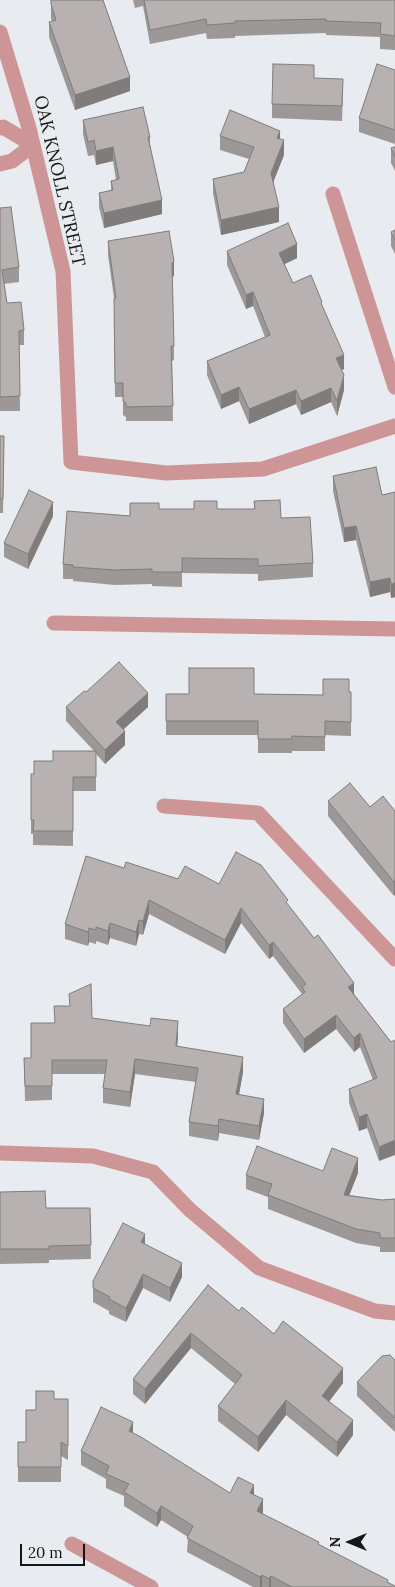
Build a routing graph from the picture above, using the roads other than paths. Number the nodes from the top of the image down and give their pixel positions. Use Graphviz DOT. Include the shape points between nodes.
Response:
graph roads {
  1 [pos="0,32"];
  2 [pos="0,128"];
  3 [pos="33,145"];
  4 [pos="0,164"];
  5 [pos="333,194"];
  6 [pos="395,387"];
  7 [pos="395,426"];
  8 [pos="54,623"];
  9 [pos="395,629"];
  10 [pos="164,806"];
  11 [pos="395,958"];
  12 [pos="0,1153"];
  13 [pos="395,1313"];
  14 [pos="72,1544"];
  15 [pos="151,1587"];
  1 -- 3 [label="street, OAK KNOLL STREET"];
  2 -- 3 [label="street"];
  3 -- 4 [label="street" via="12,161"];
  3 -- 7 [label="street, OAK KNOLL STREET" via="62,271 71,462 166,473 263,469"];
  5 -- 6 [label="street"];
  8 -- 9 [label="street"];
  10 -- 11 [label="street" via="258,813"];
  12 -- 13 [label="street" via="93,1156 153,1172 190,1210 259,1268 375,1311"];
  14 -- 15 [label="street"];
}
